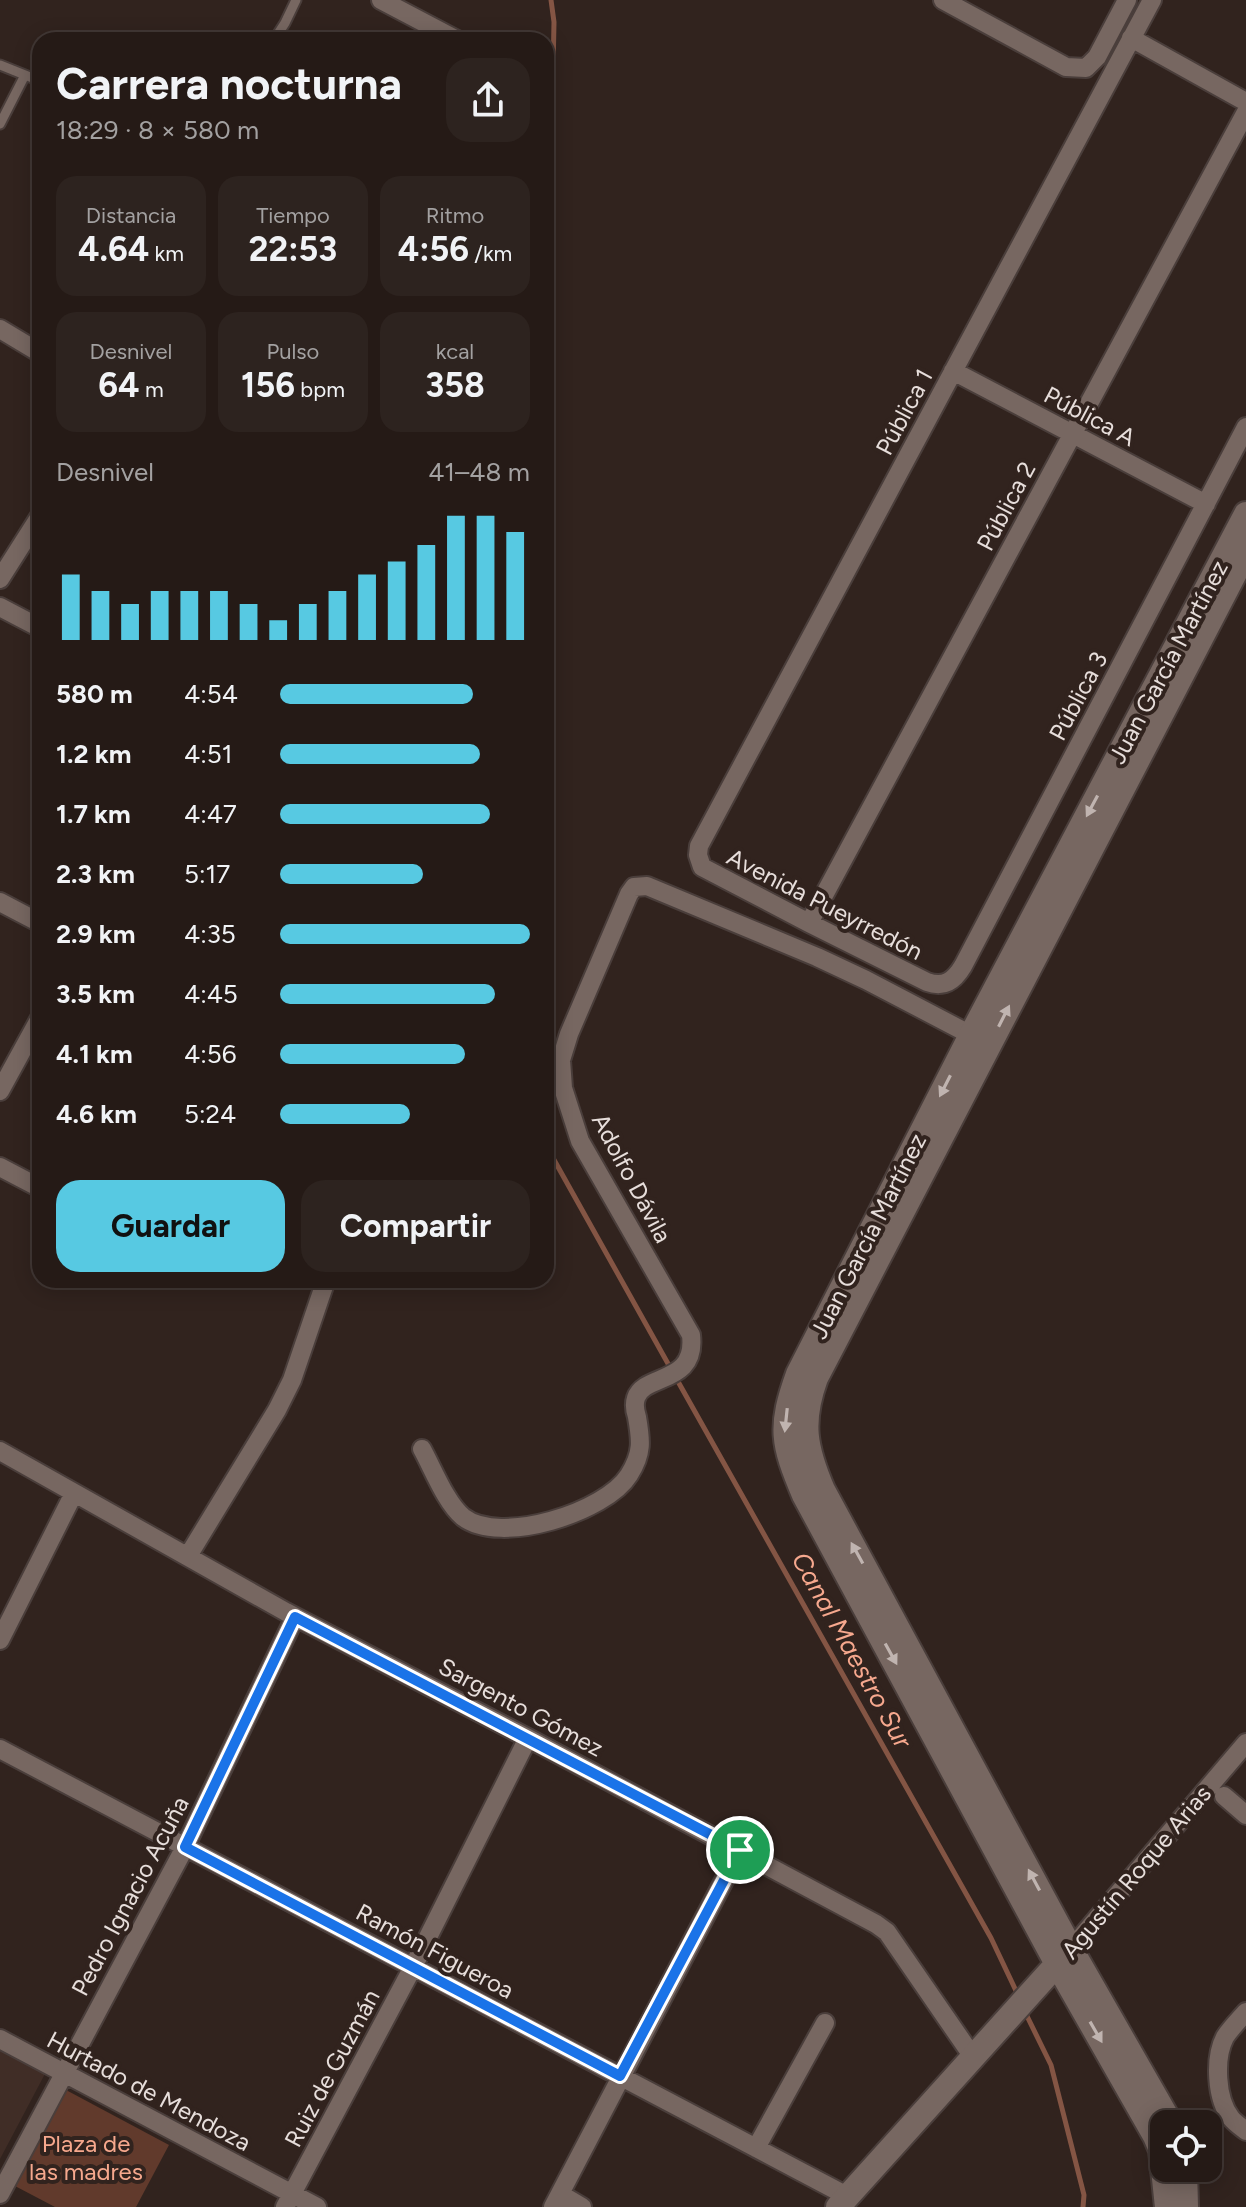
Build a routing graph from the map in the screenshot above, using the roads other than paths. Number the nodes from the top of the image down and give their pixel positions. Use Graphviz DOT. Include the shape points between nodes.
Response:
graph roads {
  1 [pos="296,0"];
  2 [pos="381,0"];
  3 [pos="943,0"];
  4 [pos="1127,0"];
  5 [pos="1152,0"];
  6 [pos="279,32"];
  7 [pos="442,32"];
  8 [pos="1131,38"];
  9 [pos="0,65"];
  10 [pos="25,75"];
  11 [pos="32,78"];
  12 [pos="1246,102"];
  13 [pos="1246,112"];
  14 [pos="0,124"];
  15 [pos="0,329"];
  16 [pos="32,348"];
  17 [pos="953,371"];
  18 [pos="1246,427"];
  19 [pos="1072,434"];
  20 [pos="1206,504"];
  21 [pos="1246,514"];
  22 [pos="32,529"];
  23 [pos="1246,552"];
  24 [pos="0,579"];
  25 [pos="0,607"];
  26 [pos="32,624"];
  27 [pos="699,846"];
  28 [pos="0,902"];
  29 [pos="32,919"];
  30 [pos="809,923"];
  31 [pos="948,983"];
  32 [pos="32,1033"];
  33 [pos="971,1035"];
  34 [pos="0,1091"];
  35 [pos="0,1167"];
  36 [pos="32,1184"];
  37 [pos="323,1288"];
  38 [pos="422,1449"];
  39 [pos="0,1451"];
  40 [pos="74,1493"];
  41 [pos="188,1556"];
  42 [pos="7,1608"];
  43 [pos="295,1617"];
  44 [pos="0,1640"];
  45 [pos="528,1738"];
  46 [pos="1246,1743"];
  47 [pos="0,1749"];
  48 [pos="1224,1796"];
  49 [pos="1246,1815"];
  50 [pos="185,1847"];
  51 [pos="740,1850"];
  52 [pos="1064,1956"];
  53 [pos="413,1967"];
  54 [pos="1246,2012"];
  55 [pos="825,2023"];
  56 [pos="0,2039"];
  57 [pos="973,2057"];
  58 [pos="64,2073"];
  59 [pos="620,2076"];
  60 [pos="1162,2110"];
  61 [pos="1246,2131"];
  62 [pos="756,2148"];
  63 [pos="1185,2182"];
  64 [pos="0,2194"];
  65 [pos="289,2200"];
  66 [pos="556,2201"];
  67 [pos="842,2202"];
  68 [pos="317,2207"];
  69 [pos="582,2207"];
  70 [pos="1167,2207"];
  71 [pos="1186,2207"];
  1 -- 6 [label="lane"];
  2 -- 7 [label="street"];
  3 -- 4 [label="street" via="1066,67 1086,68"];
  5 -- 8 [label="street, Pública 1"];
  8 -- 12 [label="street"];
  8 -- 17 [label="street, Pública 1"];
  9 -- 10 [label="lane"];
  10 -- 11 [label="lane"];
  10 -- 14 [label="lane"];
  13 -- 19 [label="street, Pública 2"];
  15 -- 16 [label="street"];
  17 -- 19 [label="street, Pública A"];
  17 -- 27 [label="street, Pública 1"];
  18 -- 20 [label="street, Pública 3"];
  19 -- 20 [label="street, Pública A"];
  19 -- 30 [label="street, Pública 2"];
  20 -- 31 [label="street, Pública 3" via="959,974"];
  21 -- 33 [label="main road, Juan García Martínez, one-way"];
  22 -- 24 [label="street"];
  52 -- 23 [label="main road, Juan García Martínez, one-way" via="823,1490 806,1445 807,1409 816,1378"];
  25 -- 26 [label="street"];
  27 -- 30 [label="street, Avenida Pueyrredón" via="699,862 707,871"];
  28 -- 29 [label="street"];
  30 -- 31 [label="street, Avenida Pueyrredón" via="927,982"];
  32 -- 34 [label="street"];
  33 -- 38 [label="street, Adolfo Dávila" via="817,957 647,886 634,887 569,1034 561,1060 563,1088 580,1141 691,1335 693,1350 680,1368 636,1398 642,1443 629,1476 616,1491 553,1520 507,1529 464,1517"];
  33 -- 52 [label="main road, Juan García Martínez, one-way" via="798,1374 784,1431 804,1495"];
  35 -- 36 [label="street"];
  37 -- 41 [label="street" via="277,1410"];
  39 -- 40 [label="street, Sargento Gómez"];
  40 -- 41 [label="street, Sargento Gómez"];
  40 -- 42 [label="street"];
  41 -- 43 [label="street, Sargento Gómez"];
  42 -- 44 [label="street"];
  43 -- 45 [label="street, Sargento Gómez"];
  43 -- 50 [label="street, Pedro Ignacio Acuña"];
  45 -- 51 [label="street, Sargento Gómez"];
  45 -- 53 [label="street, Ruiz de Guzmán"];
  46 -- 52 [label="street, Agustín Roque Arias"];
  47 -- 50 [label="street, Ramón Figueroa"];
  48 -- 49 [label="street"];
  50 -- 53 [label="street, Ramón Figueroa"];
  50 -- 58 [label="street, Pedro Ignacio Acuña"];
  51 -- 57 [label="street, Sargento Gómez" via="887,1932"];
  51 -- 59 [label="street"];
  52 -- 57 [label="main road"];
  52 -- 60 [label="main road"];
  52 -- 70 [label="main road, one-way" via="1161,2150"];
  53 -- 59 [label="street, Ramón Figueroa"];
  53 -- 65 [label="street, Ruiz de Guzmán"];
  54 -- 61 [label="street" via="1223,2041 1219,2069 1220,2097 1231,2118"];
  55 -- 62 [label="street"];
  56 -- 58 [label="street, Hurtado de Mendoza"];
  57 -- 67 [label="main road"];
  58 -- 64 [label="street, Pedro Ignacio Acuña"];
  58 -- 65 [label="street, Hurtado de Mendoza"];
  59 -- 62 [label="street, Ramón Figueroa"];
  59 -- 66 [label="street"];
  62 -- 67 [label="street, Ramón Figueroa"];
  63 -- 71 [label="main road"];
  65 -- 68 [label="street, Hurtado de Mendoza"];
  66 -- 69 [label="street"];
}
